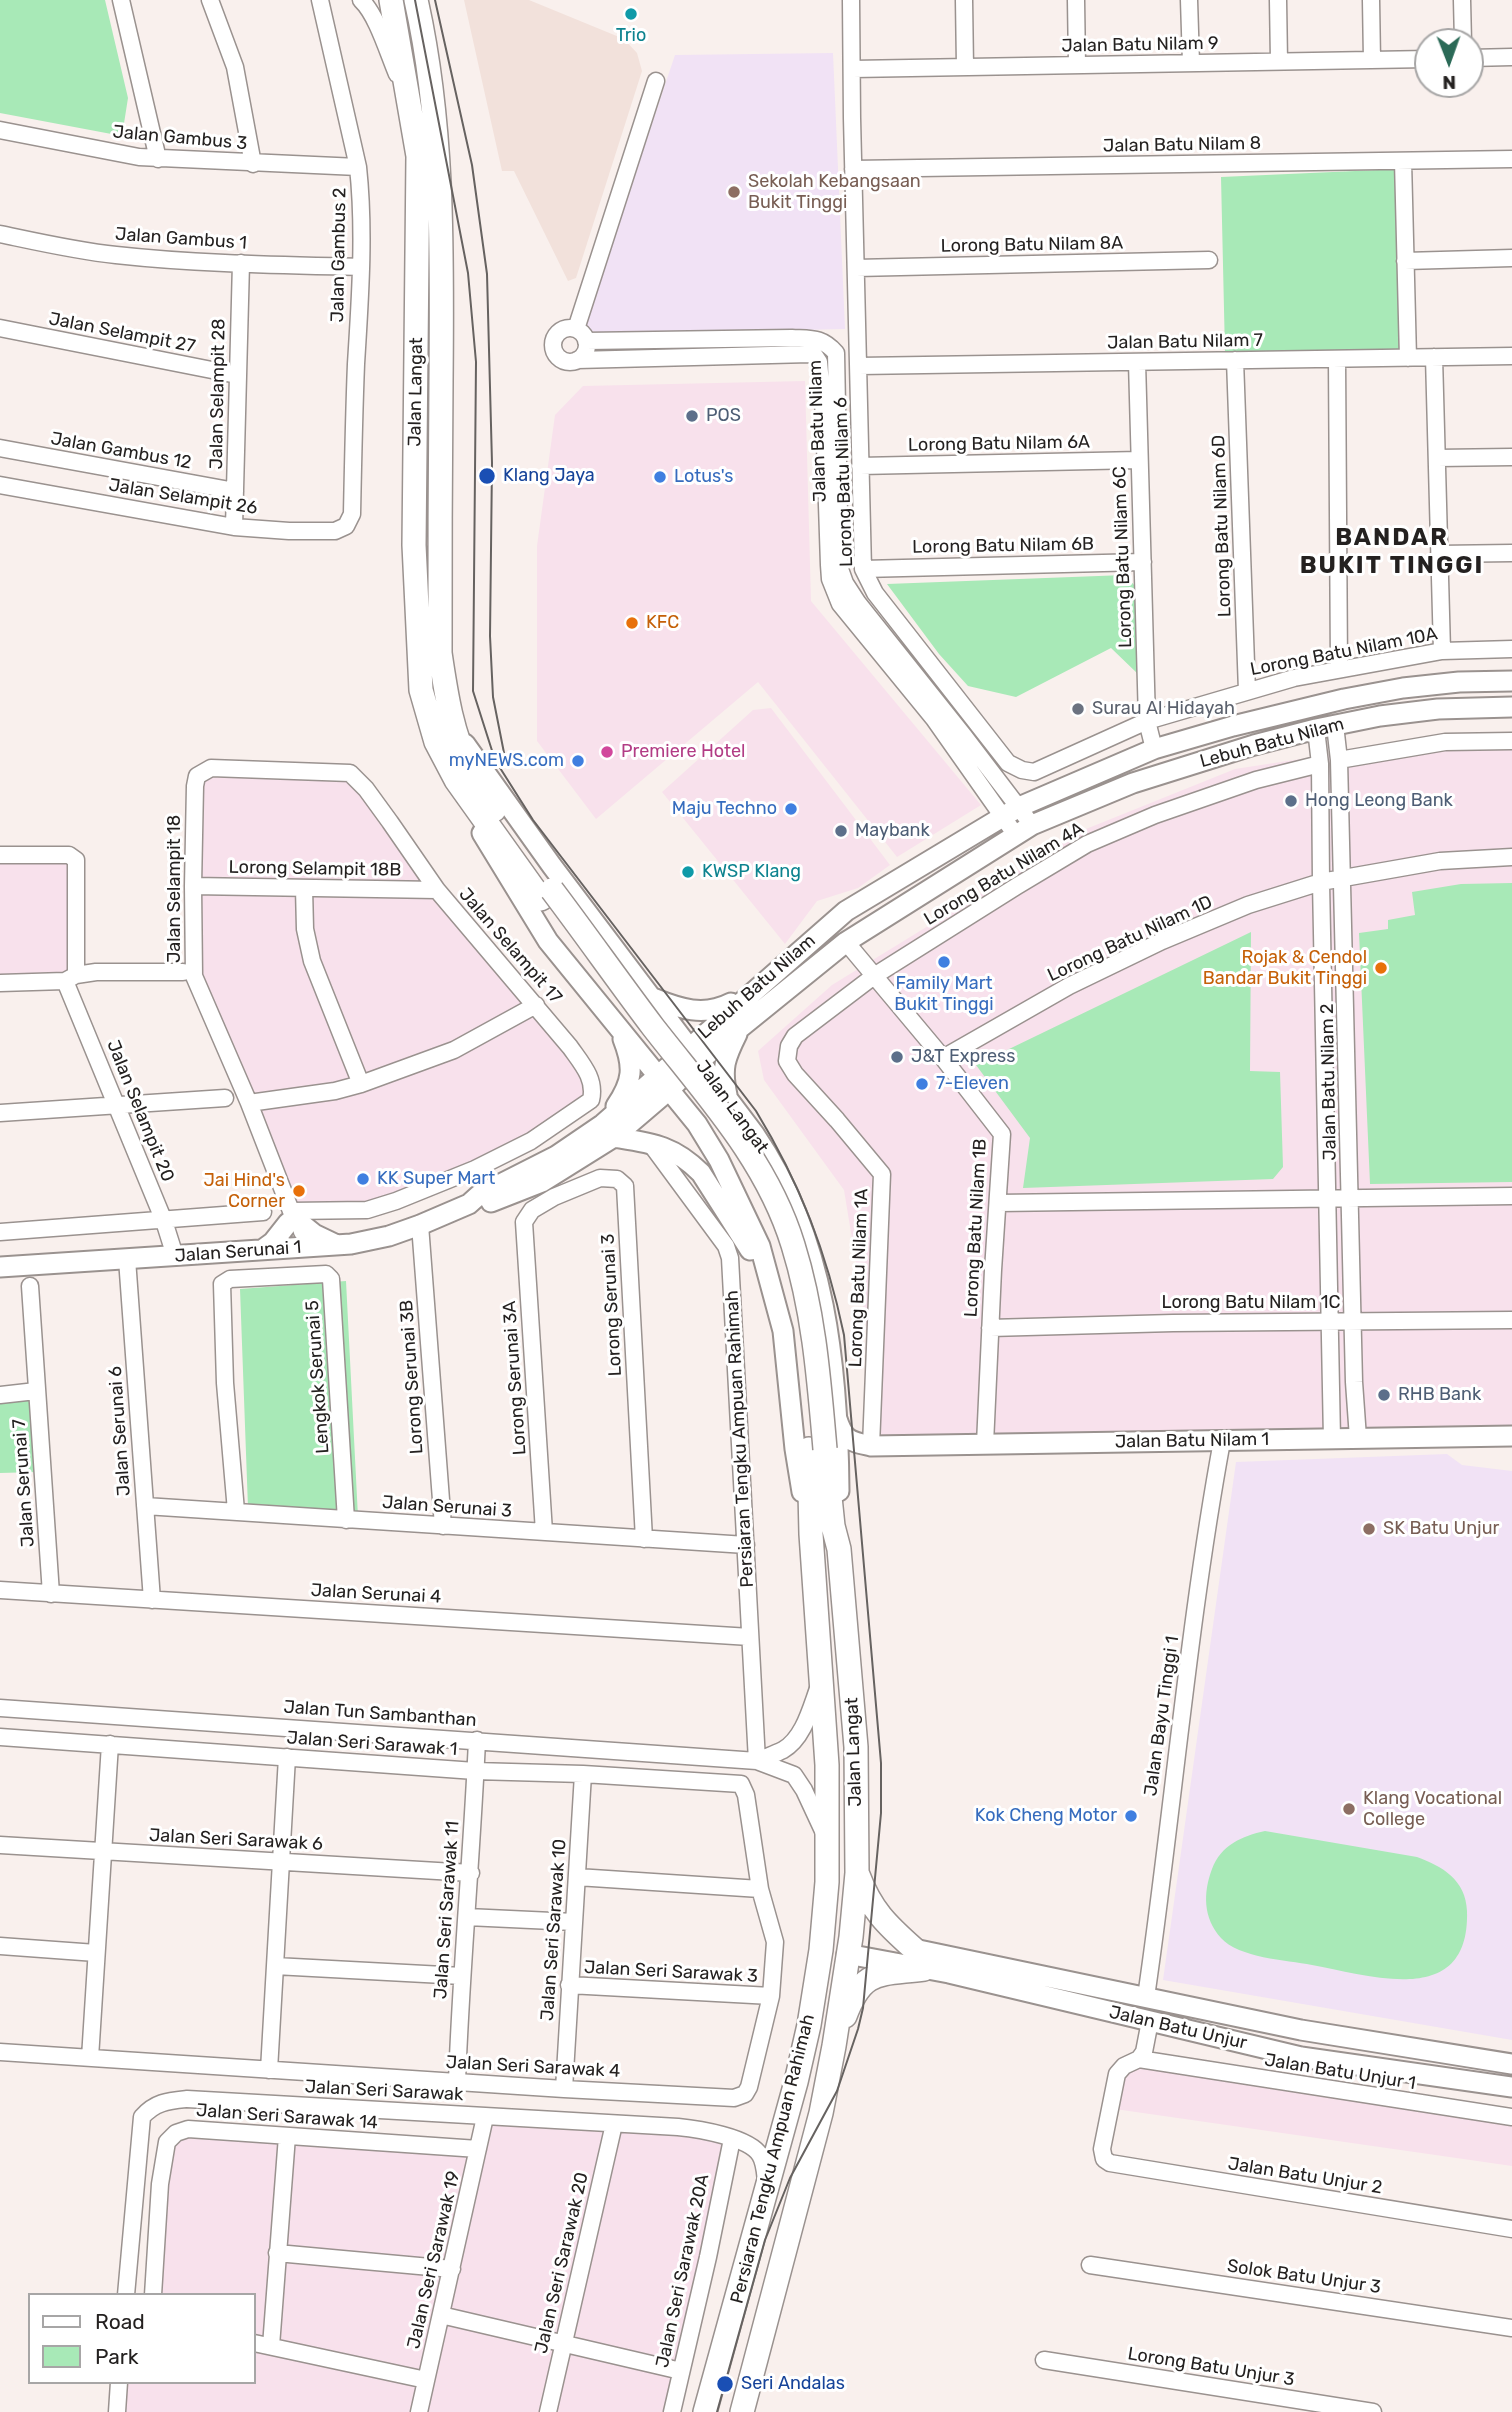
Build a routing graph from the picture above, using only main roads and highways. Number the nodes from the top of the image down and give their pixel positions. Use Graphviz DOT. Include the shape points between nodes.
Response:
graph roads {
  1 [pos="391,0"];
  2 [pos="416,0"];
  3 [pos="1512,681"];
  4 [pos="1512,707"];
  5 [pos="1297,710"];
  6 [pos="1325,727"];
  7 [pos="455,733"];
  8 [pos="456,780"];
  9 [pos="546,894"];
  10 [pos="639,983"];
  11 [pos="751,991"];
  12 [pos="652,998"];
  13 [pos="597,1003"];
  14 [pos="741,1027"];
  15 [pos="621,1032"];
  16 [pos="694,1054"];
  17 [pos="663,1083"];
  18 [pos="728,1098"];
  19 [pos="608,1130"];
  20 [pos="755,1135"];
  21 [pos="719,1160"];
  22 [pos="469,1204"];
  23 [pos="337,1245"];
  24 [pos="262,1250"];
  25 [pos="0,1267"];
  26 [pos="772,1291"];
  27 [pos="836,1415"];
  28 [pos="1512,1436"];
  29 [pos="871,1446"];
  30 [pos="817,1449"];
  31 [pos="839,1483"];
  32 [pos="811,1534"];
  33 [pos="839,1549"];
  34 [pos="819,1652"];
  35 [pos="857,1872"];
  36 [pos="821,1950"];
  37 [pos="847,1954"];
  38 [pos="919,1959"];
  39 [pos="834,2046"];
  40 [pos="1512,2063"];
  41 [pos="1512,2087"];
  42 [pos="705,2412"];
  43 [pos="741,2412"];
  1 -- 8 [label="highway, Jalan Langat" via="418,156 417,642 421,690 436,741"];
  2 -- 7 [label="highway, Jalan Langat" via="435,130 441,214 440,653"];
  3 -- 5 [label="main road, Lebuh Batu Nilam" via="1403,688"];
  4 -- 6 [label="main road, Lebuh Batu Nilam" via="1438,709"];
  5 -- 6 [label="main road" via="1329,714 1334,718"];
  5 -- 11 [label="main road, Lebuh Batu Nilam" via="1154,749 1011,811 846,911"];
  6 -- 14 [label="main road, Lebuh Batu Nilam" via="1133,783 1024,829 846,942"];
  7 -- 9 [label="highway, Jalan Langat" via="471,772"];
  7 -- 10 [label="main road, Jalan Langat"];
  8 -- 9 [label="highway, Jalan Langat"];
  8 -- 13 [label="main road, Jalan Langat" via="481,832 548,941"];
  9 -- 30 [label="highway, Jalan Langat" via="617,1004 733,1152 764,1213 802,1338"];
  10 -- 12 [label="main road, Jalan Langat"];
  10 -- 13 [label="main road" via="644,1011 636,1020 622,1020"];
  11 -- 12 [label="main road" via="708,1011 678,1009"];
  11 -- 16 [label="main road, Lebuh Batu Nilam"];
  12 -- 16 [label="main road, Jalan Langat"];
  13 -- 15 [label="main road, Jalan Langat"];
  14 -- 16 [label="main road, Lebuh Batu Nilam"];
  14 -- 18 [label="main road" via="724,1063"];
  15 -- 17 [label="main road, Jalan Langat"];
  15 -- 19 [label="main road" via="631,1072"];
  16 -- 17 [label="main road, Lebuh Batu Nilam"];
  16 -- 18 [label="main road, Jalan Langat"];
  17 -- 19 [label="main road, Lebuh Batu Nilam"];
  17 -- 21 [label="main road, Jalan Langat"];
  18 -- 20 [label="main road, Jalan Langat"];
  19 -- 22 [label="main road, Lebuh Batu Nilam"];
  19 -- 22 [label="main road, Lebuh Batu Nilam" via="542,1182 487,1203"];
  19 -- 26 [label="main road" via="674,1151 701,1173"];
  20 -- 21 [label="main road" via="727,1116 715,1119 709,1132"];
  20 -- 27 [label="main road, Jalan Langat" via="801,1224 824,1305"];
  21 -- 26 [label="main road, Jalan Langat" via="760,1246"];
  22 -- 23 [label="main road, Jalan Serunai 1" via="372,1240"];
  23 -- 24 [label="main road, Jalan Serunai 1"];
  23 -- 24 [label="main road" via="293,1219"];
  24 -- 25 [label="main road, Jalan Serunai 1"];
  26 -- 32 [label="main road, Jalan Langat" via="783,1331 795,1449"];
  27 -- 29 [label="main road" via="843,1435"];
  27 -- 31 [label="main road, Jalan Langat"];
  28 -- 29 [label="main road, Jalan Batu Nilam 1"];
  29 -- 31 [label="main road" via="847,1459"];
  30 -- 32 [label="highway, Jalan Langat"];
  30 -- 33 [label="highway, Jalan Langat"];
  31 -- 33 [label="main road, Jalan Langat"];
  32 -- 34 [label="highway, Jalan Langat"];
  33 -- 35 [label="highway, Jalan Langat" via="856,1747"];
  34 -- 36 [label="highway, Persiaran Tengku Ampuan Rahimah" via="828,1765"];
  35 -- 37 [label="highway, Jalan Langat"];
  35 -- 38 [label="highway" via="866,1898"];
  36 -- 37 [label="highway"];
  36 -- 42 [label="highway, Persiaran Tengku Ampuan Rahimah" via="809,2025"];
  37 -- 38 [label="main road, Jalan Batu Unjur"];
  37 -- 39 [label="highway, Persiaran Tengku Ampuan Rahimah"];
  38 -- 39 [label="highway" via="872,1976 860,1986"];
  38 -- 40 [label="main road, Jalan Batu Unjur" via="1146,1997 1301,2030"];
  38 -- 41 [label="main road, Jalan Batu Unjur" via="1301,2057"];
  39 -- 43 [label="highway, Persiaran Tengku Ampuan Rahimah" via="821,2113"];
}
